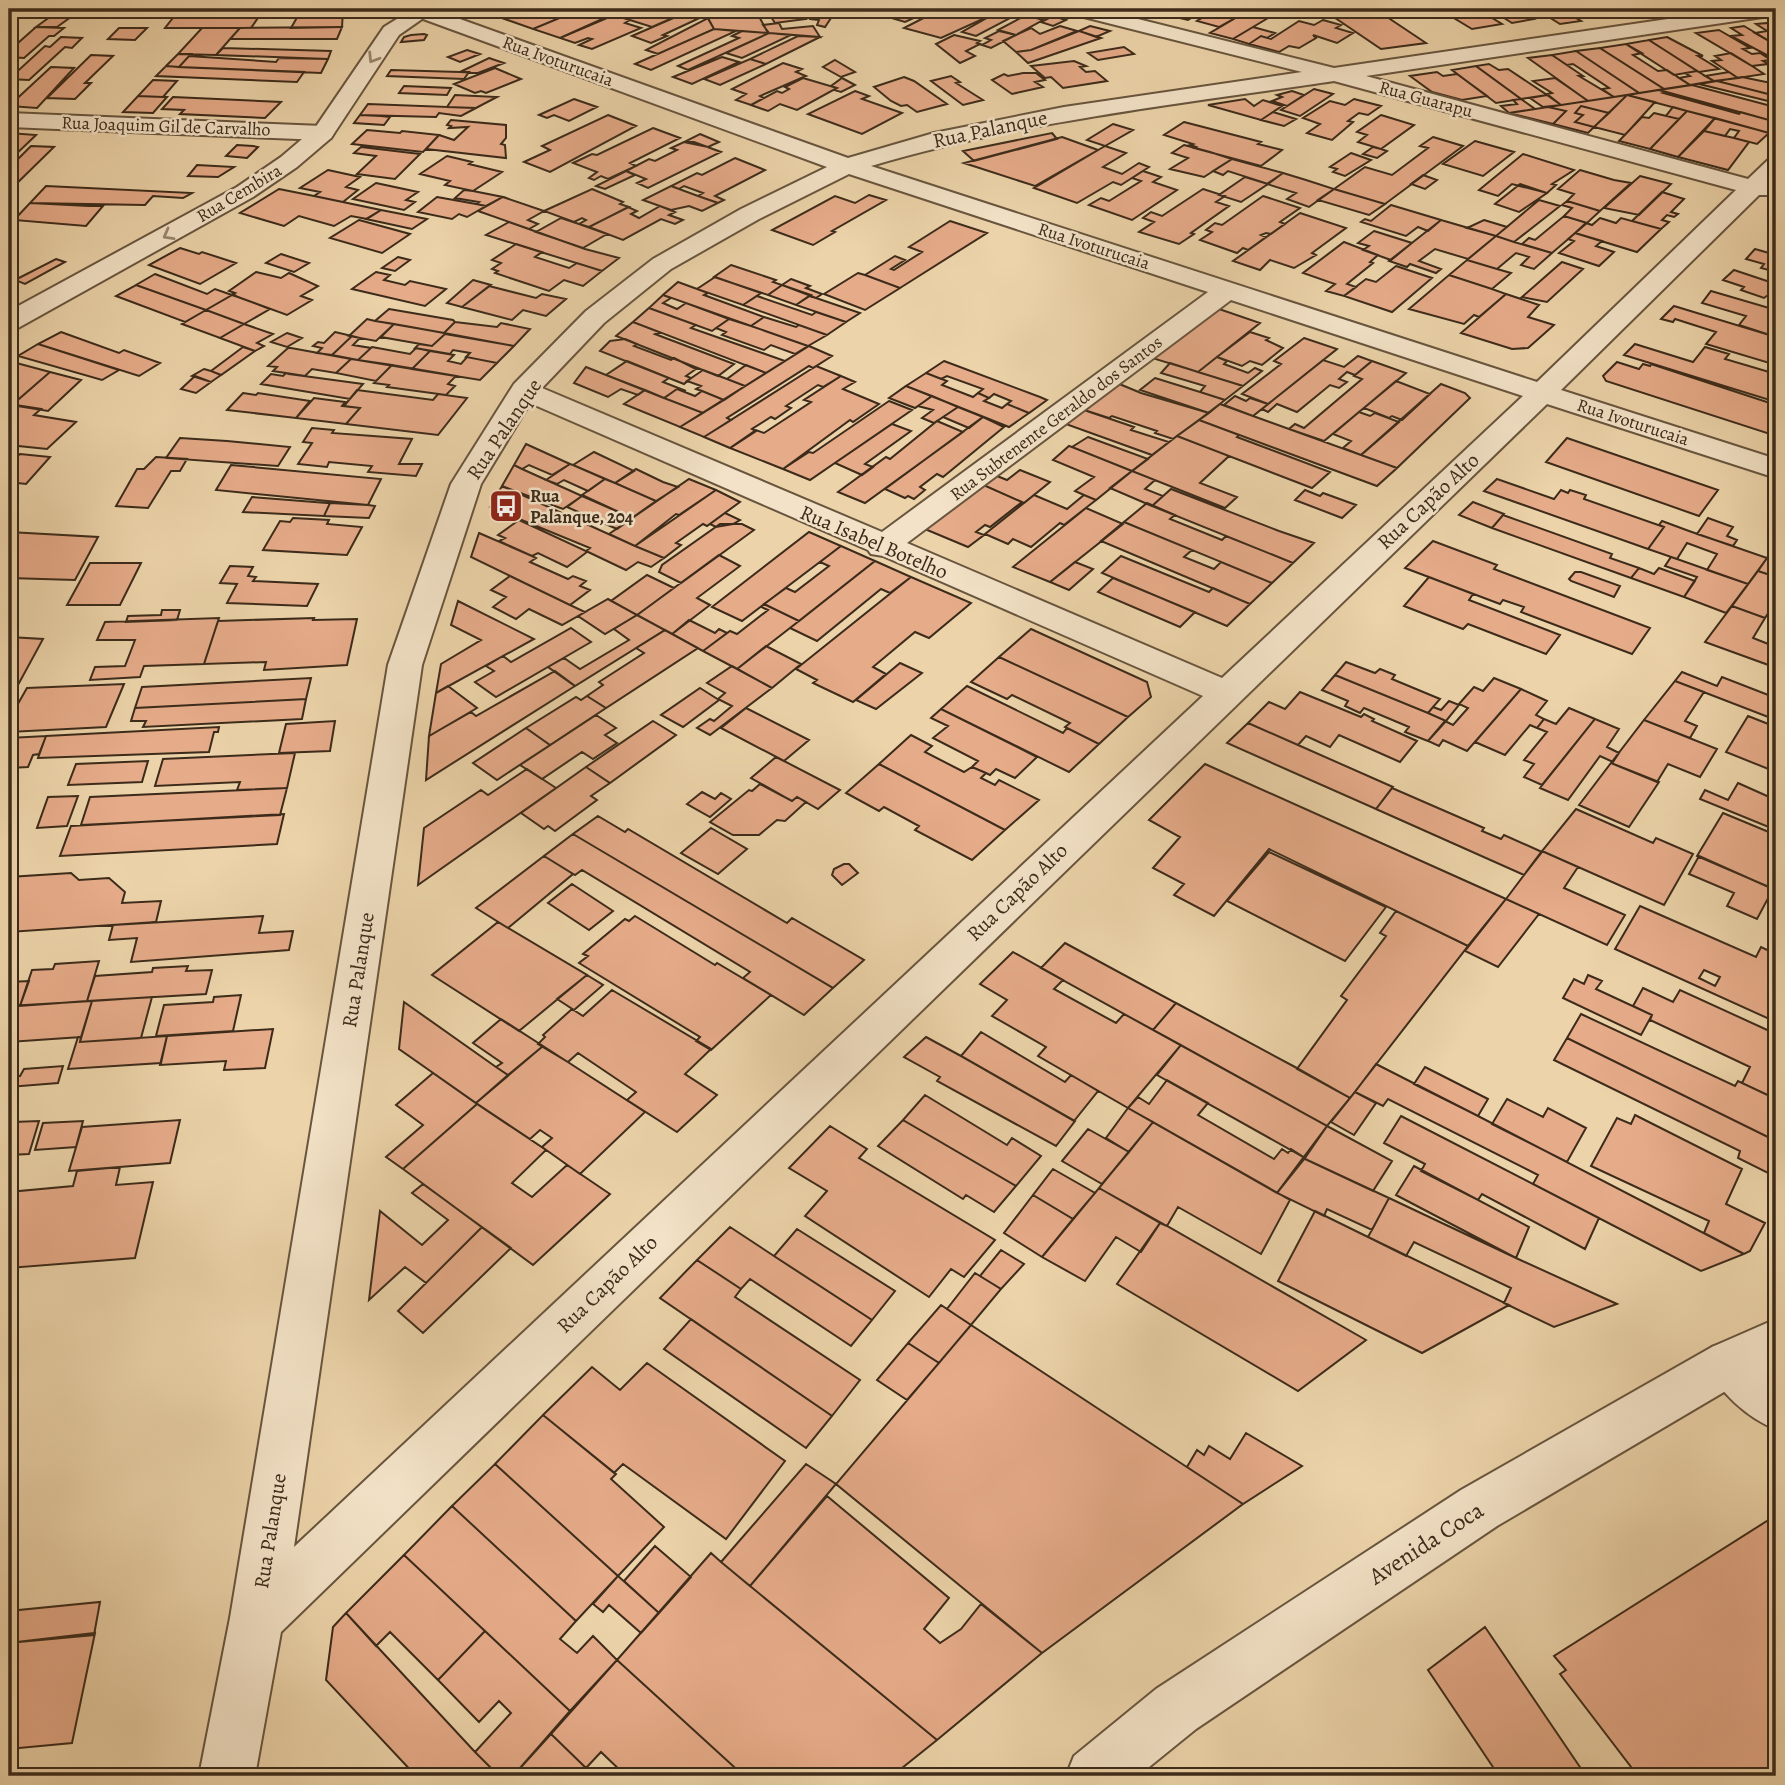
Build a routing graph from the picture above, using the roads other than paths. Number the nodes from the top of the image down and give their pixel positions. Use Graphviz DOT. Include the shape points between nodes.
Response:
graph roads {
  1 [pos="1076,9"];
  2 [pos="1776,9"];
  3 [pos="426,10"];
  4 [pos="1330,73"];
  5 [pos="9,120"];
  6 [pos="323,133"];
  7 [pos="847,166"];
  8 [pos="1768,181"];
  9 [pos="1229,289"];
  10 [pos="9,321"];
  11 [pos="524,390"];
  12 [pos="1542,393"];
  13 [pos="1776,468"];
  14 [pos="883,547"];
  15 [pos="1225,692"];
  16 [pos="1776,1340"];
  17 [pos="1729,1363"];
  18 [pos="1776,1406"];
  19 [pos="257,1618"];
  20 [pos="227,1776"];
  21 [pos="1094,1776"];
  1 -- 4 [label="street, Rua Guarapu"];
  2 -- 4 [label="street, Rua Palanque"];
  3 -- 6 [label="street, Rua Cembira, one-way" via="391,31"];
  3 -- 7 [label="street, Rua Ivoturucaia"];
  4 -- 7 [label="street, Rua Palanque" via="1065,114 934,140"];
  4 -- 8 [label="street, Rua Guarapu"];
  5 -- 6 [label="street, Rua Joaquim Gil de Carvalho"];
  6 -- 10 [label="street, Rua Cembira, one-way" via="245,192"];
  7 -- 9 [label="street, Rua Ivoturucaia"];
  7 -- 11 [label="street, Rua Palanque" via="662,264 595,317"];
  8 -- 12 [label="street, Rua Capão Alto"];
  9 -- 12 [label="street, Rua Ivoturucaia"];
  9 -- 14 [label="street, Rua Subtenente Geraldo dos Santos"];
  11 -- 14 [label="street, Rua Isabel Botelho"];
  11 -- 19 [label="street, Rua Palanque" via="466,484 405,665"];
  12 -- 13 [label="street, Rua Ivoturucaia"];
  12 -- 15 [label="street, Rua Capão Alto"];
  14 -- 15 [label="street, Rua Isabel Botelho"];
  15 -- 19 [label="street, Rua Capão Alto"];
  16 -- 17 [label="street, Avenida Coca"];
  17 -- 18 [label="street"];
  17 -- 21 [label="street, Avenida Coca" via="1479,1508 1176,1709"];
  19 -- 20 [label="street, Rua Palanque"];
}
